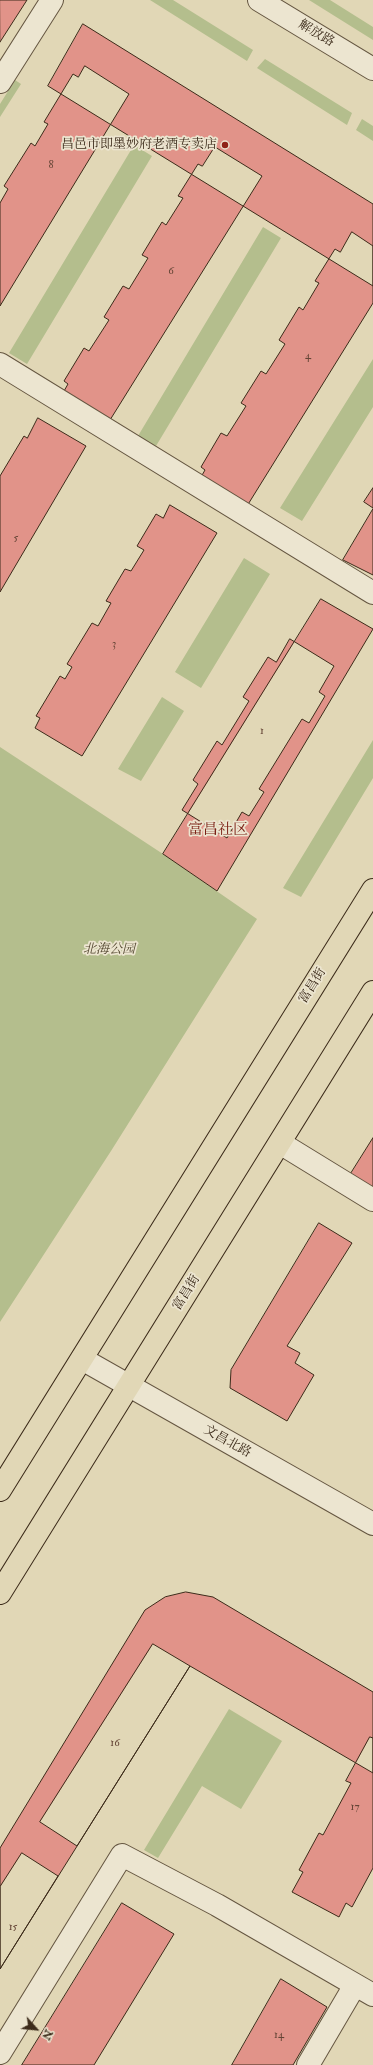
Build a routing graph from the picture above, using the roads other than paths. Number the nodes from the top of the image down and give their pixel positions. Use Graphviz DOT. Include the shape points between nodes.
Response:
graph roads {
  1 [pos="52,0"];
  2 [pos="259,0"];
  3 [pos="373,69"];
  4 [pos="0,82"];
  5 [pos="0,364"];
  6 [pos="373,593"];
  7 [pos="373,890"];
  8 [pos="373,992"];
  9 [pos="280,1143"];
  10 [pos="373,1200"];
  11 [pos="82,1359"];
  12 [pos="129,1386"];
  13 [pos="0,1490"];
  14 [pos="373,1524"];
  15 [pos="0,1593"];
  16 [pos="364,1990"];
  17 [pos="0,2053"];
  18 [pos="308,2065"];
  1 -- 4 [label="street"];
  2 -- 3 [label="street, 解放路"];
  5 -- 6 [label="street"];
  7 -- 11 [label="main road, 富昌街"];
  8 -- 9 [label="main road, 富昌街"];
  9 -- 10 [label="street"];
  9 -- 12 [label="main road, 富昌街"];
  11 -- 12 [label="street, 文昌北路"];
  11 -- 13 [label="main road, 富昌街"];
  12 -- 14 [label="street, 文昌北路"];
  12 -- 15 [label="main road, 富昌街"];
  16 -- 17 [label="street" via="217,1905 122,1855"];
  16 -- 18 [label="street"];
}
